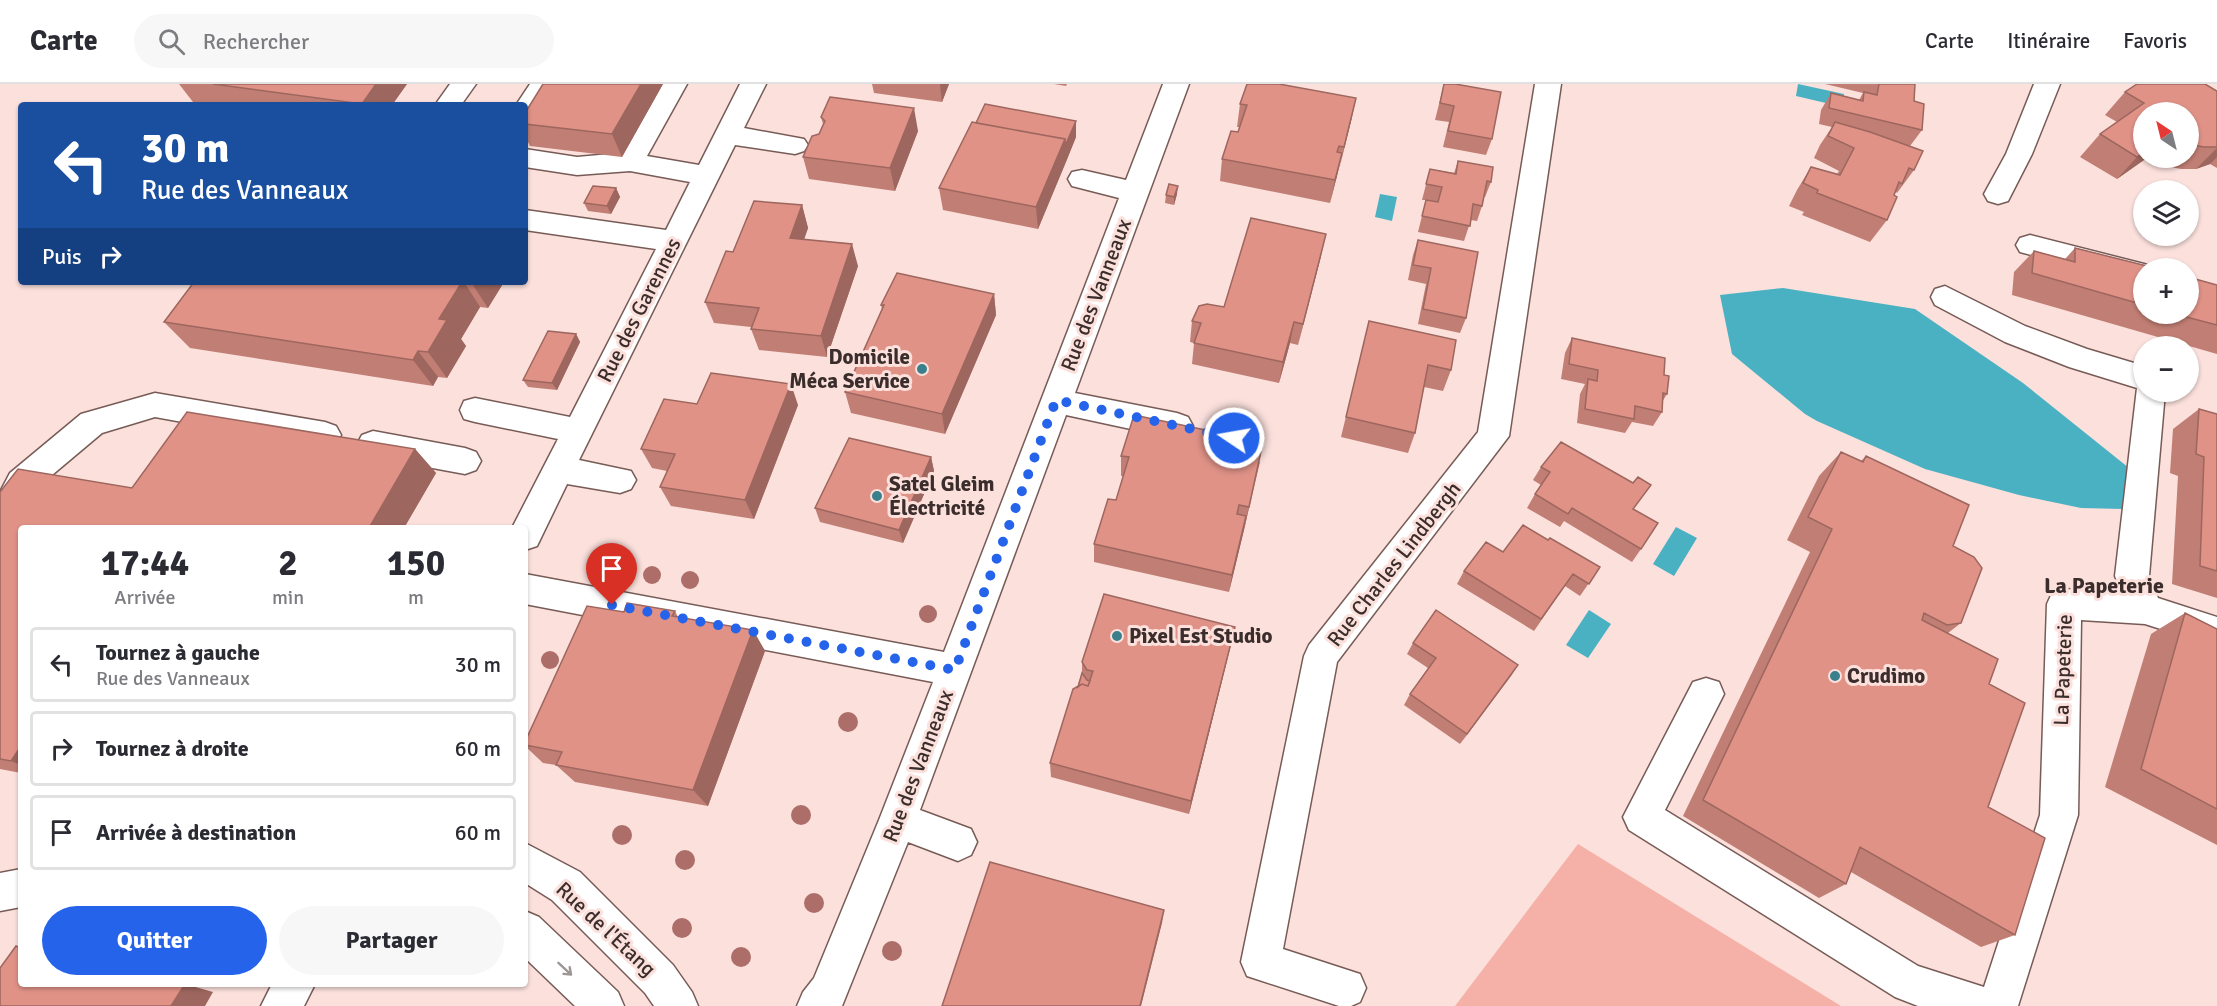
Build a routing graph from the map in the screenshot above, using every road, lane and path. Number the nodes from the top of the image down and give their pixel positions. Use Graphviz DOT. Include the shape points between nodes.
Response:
graph roads {
  1 [pos="463,84"];
  2 [pos="543,84"];
  3 [pos="674,84"];
  4 [pos="753,84"];
  5 [pos="1176,84"];
  6 [pos="1548,84"];
  7 [pos="2047,84"];
  8 [pos="450,102"];
  9 [pos="528,106"];
  10 [pos="727,135"];
  11 [pos="795,145"];
  12 [pos="528,158"];
  13 [pos="630,162"];
  14 [pos="707,176"];
  15 [pos="1082,179"];
  16 [pos="1135,192"];
  17 [pos="1998,194"];
  18 [pos="528,220"];
  19 [pos="674,242"];
  20 [pos="2030,245"];
  21 [pos="2133,272"];
  22 [pos="1945,297"];
  23 [pos="2133,375"];
  24 [pos="1056,400"];
  25 [pos="2149,402"];
  26 [pos="474,410"];
  27 [pos="1199,430"];
  28 [pos="578,431"];
  29 [pos="465,461"];
  30 [pos="559,470"];
  31 [pos="620,480"];
  32 [pos="0,525"];
  33 [pos="528,530"];
  34 [pos="528,589"];
  35 [pos="2145,609"];
  36 [pos="2217,632"];
  37 [pos="955,670"];
  38 [pos="1706,694"];
  39 [pos="898,820"];
  40 [pos="958,842"];
  41 [pos="528,864"];
  42 [pos="18,889"];
  43 [pos="0,892"];
  44 [pos="528,934"];
  45 [pos="293,987"];
  46 [pos="1346,988"];
  47 [pos="281,1006"];
  48 [pos="604,1006"];
  49 [pos="678,1006"];
  50 [pos="817,1006"];
  51 [pos="1982,1006"];
  52 [pos="1998,1006"];
  1 -- 8 [label="street"];
  2 -- 9 [label="street"];
  3 -- 13 [label="street"];
  4 -- 10 [label="street, Rue des Garennes"];
  5 -- 16 [label="street, Rue des Vanneaux"];
  6 -- 46 [label="street, Rue Charles Lindbergh" via="1494,436 1321,656 1261,962"];
  7 -- 17 [label="street"];
  10 -- 11 [label="street"];
  10 -- 14 [label="street, Rue des Garennes"];
  12 -- 13 [label="street" via="577,166"];
  13 -- 14 [label="street"];
  14 -- 19 [label="street, Rue des Garennes"];
  15 -- 16 [label="street"];
  16 -- 24 [label="street, Rue des Vanneaux"];
  18 -- 19 [label="street"];
  19 -- 28 [label="street, Rue des Garennes"];
  20 -- 21 [label="street"];
  22 -- 23 [label="street" via="2015,334"];
  24 -- 27 [label="street"];
  24 -- 37 [label="street, Rue des Vanneaux"];
  25 -- 35 [label="street" via="2132,576"];
  26 -- 28 [label="street"];
  28 -- 30 [label="street, Rue des Garennes"];
  29 -- 32 [label="street" via="155,405 92,423 21,482"];
  30 -- 31 [label="street"];
  30 -- 33 [label="street, Rue des Garennes"];
  34 -- 37 [label="street"];
  35 -- 36 [label="street, La Papeterie"];
  35 -- 52 [label="street, La Papeterie" via="2064,604 2059,815"];
  37 -- 39 [label="street, Rue des Vanneaux"];
  38 -- 51 [label="street" via="1642,817 1909,983"];
  39 -- 40 [label="street"];
  39 -- 50 [label="street, Rue des Vanneaux" via="828,992"];
  41 -- 49 [label="street, Rue de l'Étang" via="566,886 659,979"];
  42 -- 43 [label="street"];
  44 -- 48 [label="street, one-way"];
  45 -- 47 [label="street"];
}
